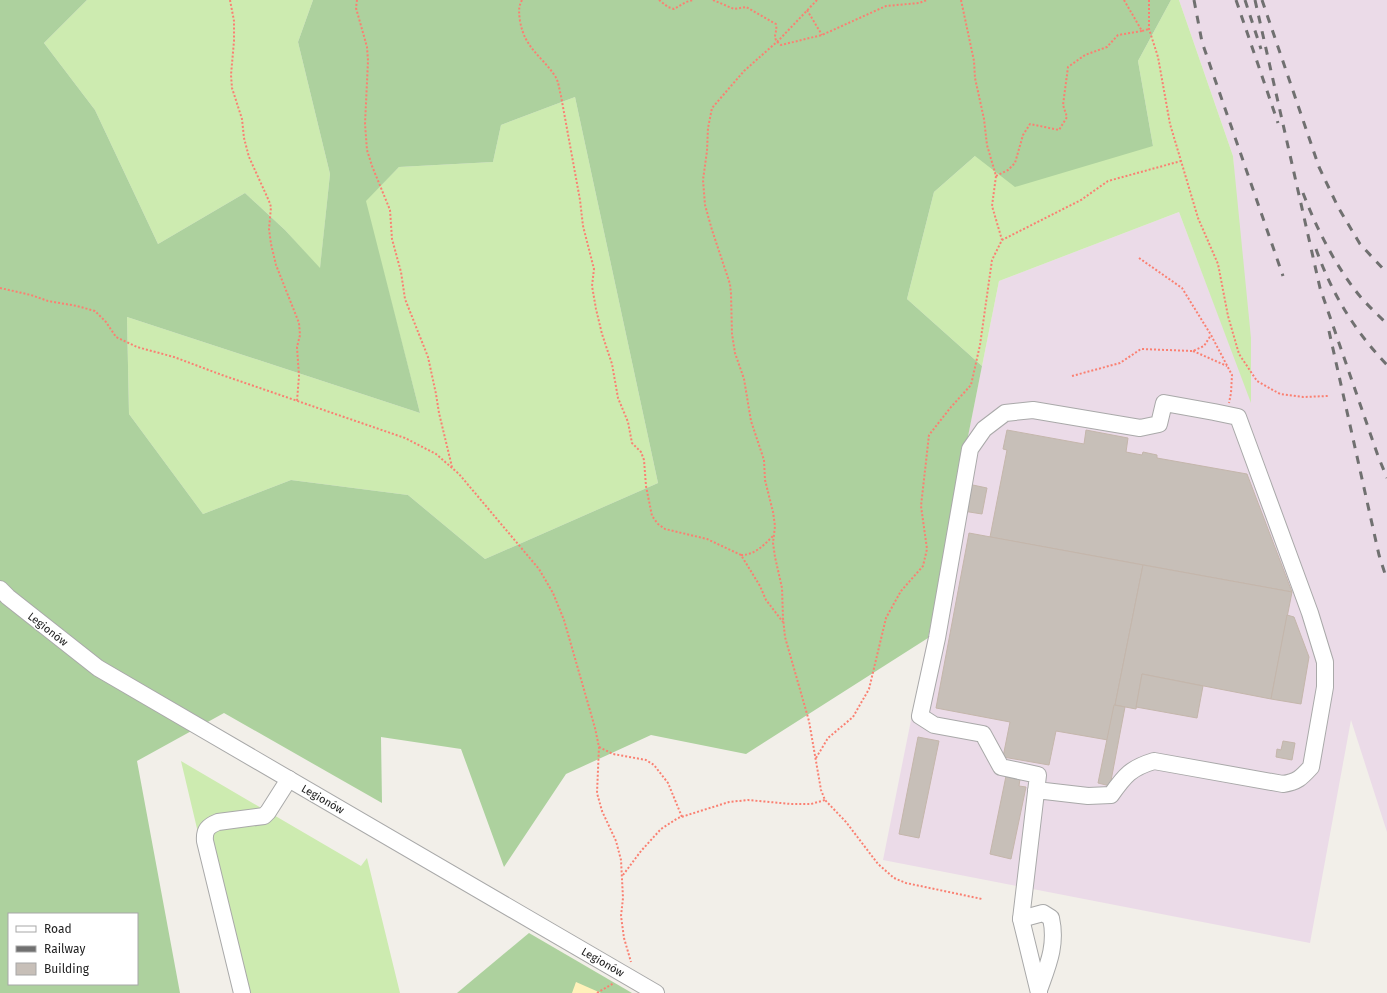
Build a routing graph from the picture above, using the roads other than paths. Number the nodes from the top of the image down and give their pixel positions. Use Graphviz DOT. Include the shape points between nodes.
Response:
graph roads {
  1 [pos="0,590"];
  2 [pos="289,779"];
  3 [pos="1036,790"];
  4 [pos="1020,919"];
  5 [pos="1039,992"];
  6 [pos="242,993"];
  7 [pos="656,993"];
  1 -- 2 [label="street, Legionów" via="98,668"];
  2 -- 6 [label="street" via="264,816 218,822 211,824 204,833"];
  2 -- 7 [label="street, Legionów"];
  3 -- 3 [label="street" via="1038,774 1001,767 983,734 934,725 920,716 970,449 984,429 1005,413 1034,410 1140,428 1159,424 1164,403 1238,417 1310,613 1325,662 1325,686 1310,768 1302,777 1283,784 1154,761 1128,773 1111,795 1088,796"];
  3 -- 4 [label="street"];
  4 -- 5 [label="street"];
  4 -- 5 [label="street" via="1043,913 1051,918 1054,932 1049,963"];
}
